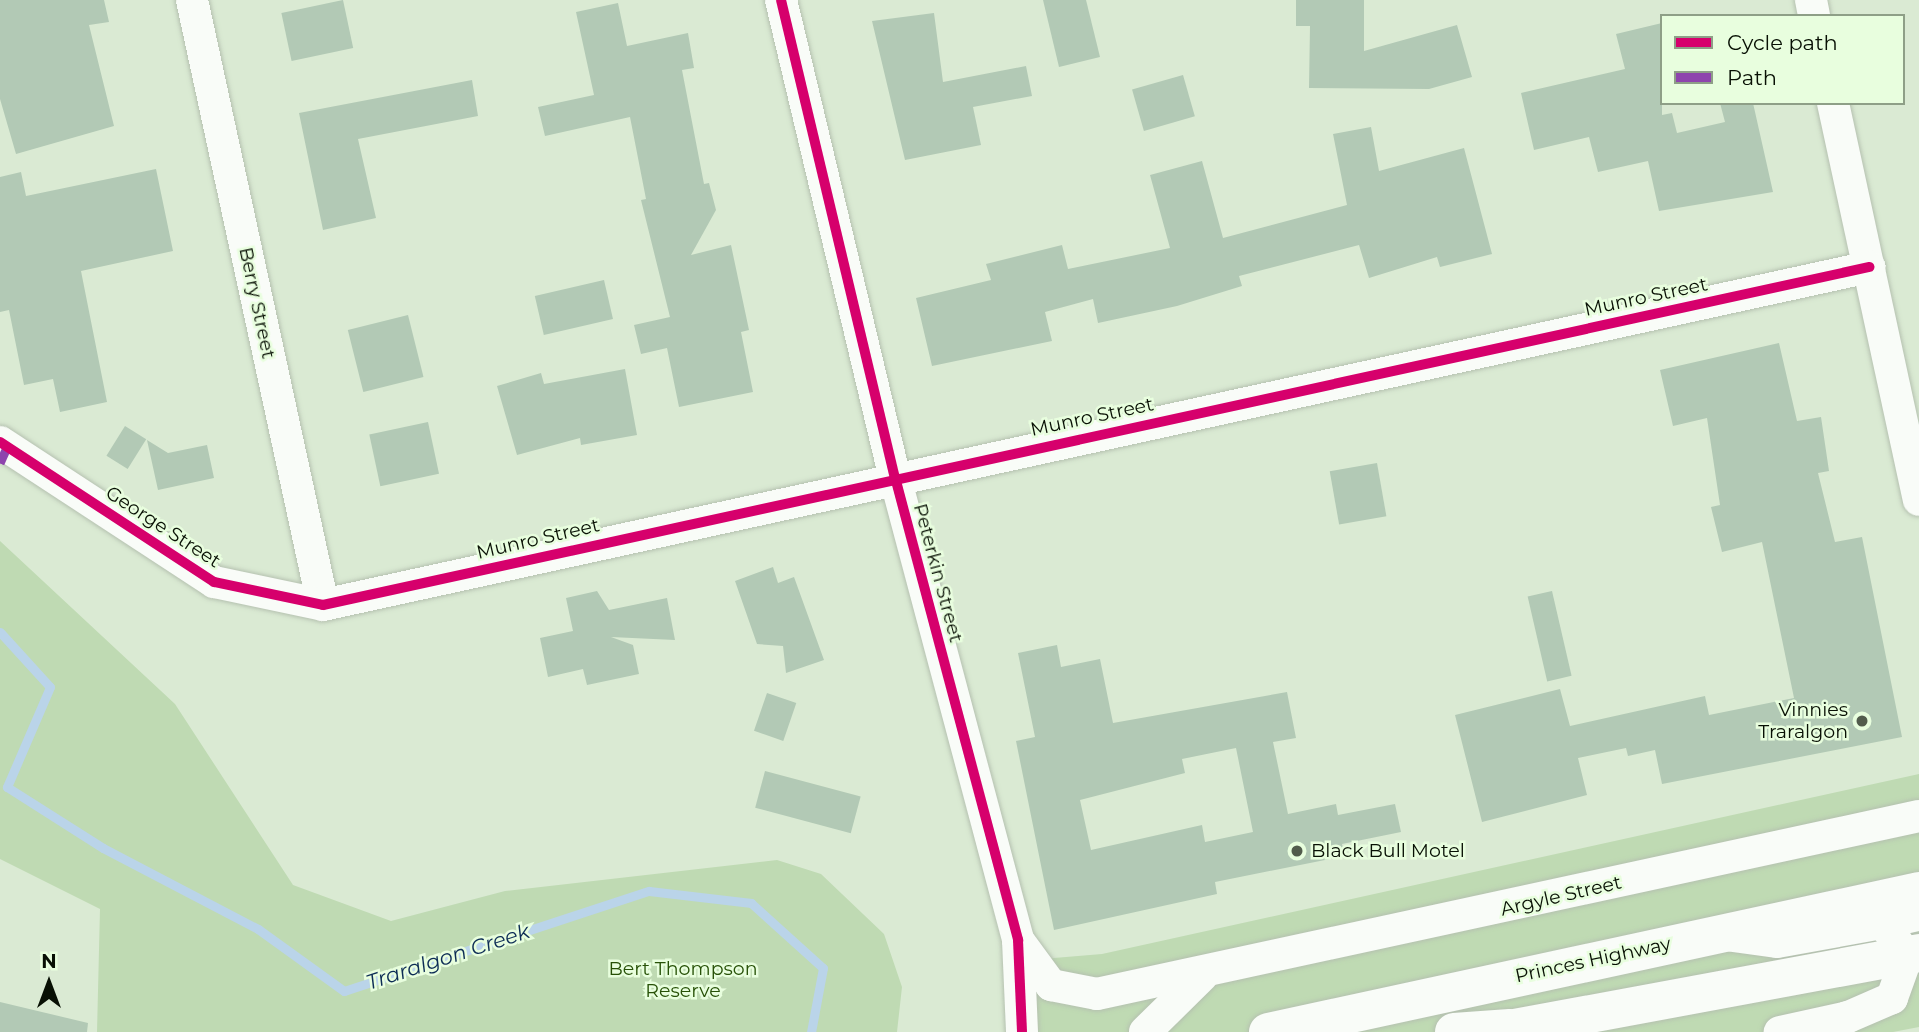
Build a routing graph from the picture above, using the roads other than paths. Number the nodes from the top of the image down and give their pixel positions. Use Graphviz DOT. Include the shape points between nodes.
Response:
graph roads {
  1 [pos="192,0"];
  2 [pos="781,0"];
  3 [pos="1833,105"];
  4 [pos="1870,267"];
  5 [pos="0,442"];
  6 [pos="895,477"];
  7 [pos="1919,500"];
  8 [pos="323,605"];
  9 [pos="1919,816"];
  10 [pos="1919,891"];
  11 [pos="1919,915"];
  12 [pos="1883,923"];
  13 [pos="1714,933"];
  14 [pos="1018,940"];
  15 [pos="1913,954"];
  16 [pos="1202,976"];
  17 [pos="1156,1027"];
  18 [pos="1501,1030"];
  19 [pos="1022,1032"];
  20 [pos="1268,1032"];
  21 [pos="1454,1032"];
  22 [pos="1780,1032"];
  1 -- 8 [label="street, Berry Street"];
  2 -- 6 [label="street, Peterkin Street"];
  3 -- 4 [label="street"];
  4 -- 6 [label="street, Munro Street"];
  4 -- 7 [label="street"];
  5 -- 8 [label="street, George Street" via="214,582"];
  6 -- 8 [label="street, Munro Street"];
  6 -- 14 [label="street, Peterkin Street"];
  9 -- 16 [label="street, Argyle Street"];
  10 -- 13 [label="highway, Princes Highway"];
  11 -- 12 [label="street"];
  12 -- 13 [label="street" via="1777,942"];
  12 -- 15 [label="street"];
  13 -- 20 [label="highway, Princes Highway"];
  14 -- 16 [label="street, Argyle Street" via="1051,985 1097,994"];
  14 -- 19 [label="street, Peterkin Street"];
  15 -- 18 [label="highway"];
  15 -- 22 [label="street" via="1892,998 1848,1017"];
  16 -- 17 [label="street"];
  18 -- 21 [label="highway"];
}
